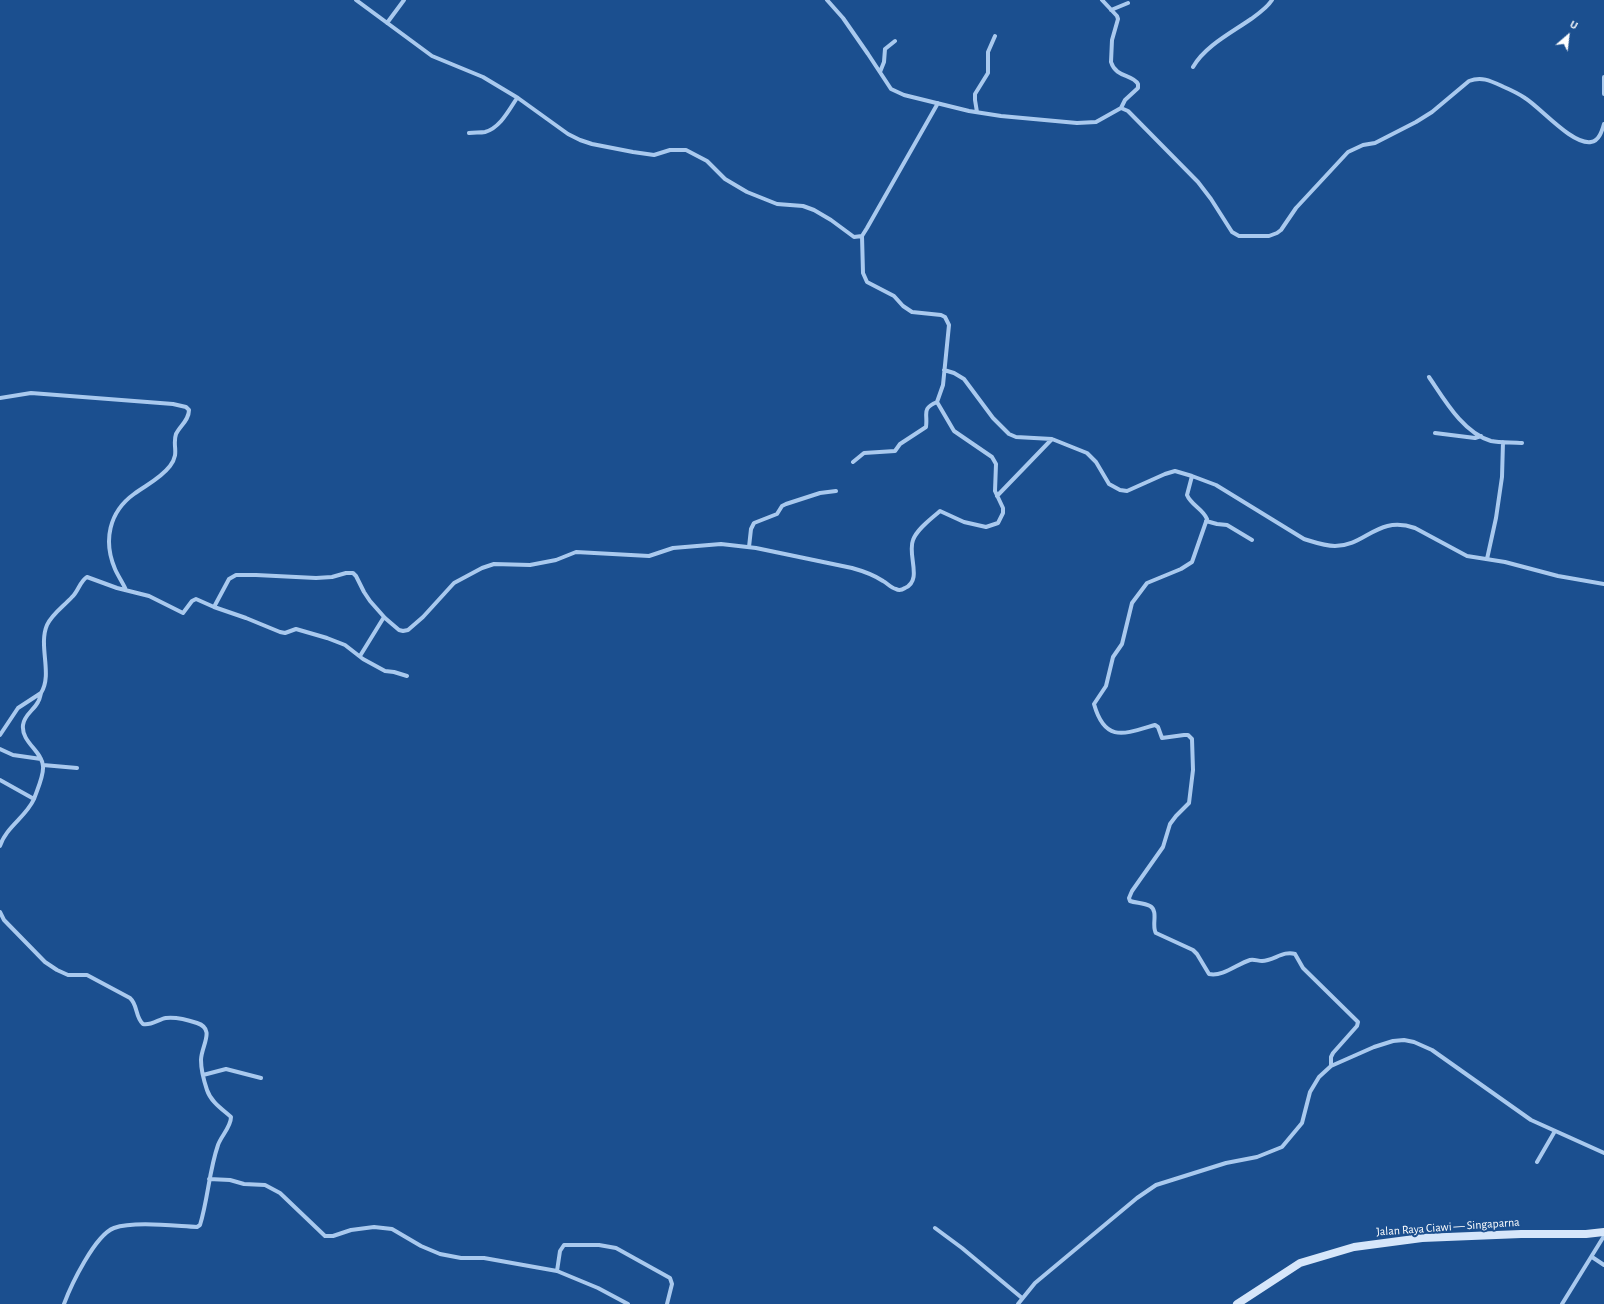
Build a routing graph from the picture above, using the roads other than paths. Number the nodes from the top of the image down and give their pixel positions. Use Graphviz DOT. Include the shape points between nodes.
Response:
graph roads {
  1 [pos="356,0"];
  2 [pos="404,0"];
  3 [pos="827,0"];
  4 [pos="1102,0"];
  5 [pos="1272,0"];
  6 [pos="1128,3"];
  7 [pos="1112,10"];
  8 [pos="387,23"];
  9 [pos="995,36"];
  10 [pos="895,41"];
  11 [pos="1193,67"];
  12 [pos="880,72"];
  13 [pos="1604,77"];
  14 [pos="1604,94"];
  15 [pos="517,98"];
  16 [pos="938,103"];
  17 [pos="1121,108"];
  18 [pos="977,112"];
  19 [pos="1604,124"];
  20 [pos="468,133"];
  21 [pos="862,236"];
  22 [pos="944,370"];
  23 [pos="1429,377"];
  24 [pos="0,398"];
  25 [pos="937,402"];
  26 [pos="1435,433"];
  27 [pos="1481,436"];
  28 [pos="1052,439"];
  29 [pos="1503,442"];
  30 [pos="1522,443"];
  31 [pos="853,462"];
  32 [pos="1192,476"];
  33 [pos="836,491"];
  34 [pos="997,496"];
  35 [pos="1206,521"];
  36 [pos="1252,540"];
  37 [pos="749,547"];
  38 [pos="1486,559"];
  39 [pos="1604,584"];
  40 [pos="126,590"];
  41 [pos="214,607"];
  42 [pos="384,617"];
  43 [pos="360,656"];
  44 [pos="407,676"];
  45 [pos="41,693"];
  46 [pos="0,735"];
  47 [pos="0,749"];
  48 [pos="41,759"];
  49 [pos="43,765"];
  50 [pos="77,768"];
  51 [pos="0,780"];
  52 [pos="34,799"];
  53 [pos="0,846"];
  54 [pos="0,912"];
  55 [pos="1331,1066"];
  56 [pos="203,1075"];
  57 [pos="260,1078"];
  58 [pos="1555,1131"];
  59 [pos="1604,1153"];
  60 [pos="1537,1162"];
  61 [pos="209,1179"];
  62 [pos="935,1228"];
  63 [pos="1604,1232"];
  64 [pos="1604,1236"];
  65 [pos="1592,1257"];
  66 [pos="1604,1265"];
  67 [pos="557,1271"];
  68 [pos="1022,1298"];
  69 [pos="64,1304"];
  70 [pos="628,1304"];
  71 [pos="667,1304"];
  72 [pos="1018,1304"];
  73 [pos="1237,1304"];
  74 [pos="1562,1304"];
  1 -- 8 [label="street"];
  2 -- 8 [label="street"];
  3 -- 12 [label="street"];
  4 -- 7 [label="street"];
  5 -- 11 [label="street" via="1258,14 1198,57"];
  6 -- 7 [label="street"];
  7 -- 17 [label="street" via="1118,19 1112,40 1111,62 1117,72 1136,82 1138,86"];
  8 -- 15 [label="street" via="432,56 483,77"];
  9 -- 18 [label="street" via="987,57 988,73 975,94"];
  10 -- 12 [label="street" via="885,49"];
  12 -- 16 [label="street" via="896,92"];
  13 -- 14 [label="street"];
  15 -- 20 [label="street" via="493,128 485,132"];
  15 -- 21 [label="street" via="580,140 626,151 654,154 686,150 707,161 725,179 747,192 777,204 803,206 814,210 850,235 858,238"];
  16 -- 18 [label="street"];
  16 -- 21 [label="street"];
  17 -- 18 [label="street" via="1096,122 1089,123"];
  17 -- 19 [label="street" via="1134,115 1198,182 1228,227 1239,236 1269,236 1277,233 1285,226 1296,208 1348,152 1375,143 1416,122 1476,78 1486,79 1525,98 1559,127 1584,142 1595,141"];
  21 -- 22 [label="street" via="863,273 867,282 894,296 912,312 941,315 948,321"];
  22 -- 25 [label="street" via="943,385"];
  22 -- 28 [label="street" via="964,379 993,418 1009,434 1016,437"];
  23 -- 27 [label="street" via="1455,415"];
  24 -- 40 [label="street" via="31,393 173,404 190,410 176,434 175,458 170,467 123,504 112,521 109,549"];
  25 -- 31 [label="street" via="925,412 926,427 900,444 895,451 864,453"];
  25 -- 34 [label="street" via="954,431 992,457 996,464"];
  26 -- 27 [label="street" via="1475,438"];
  27 -- 29 [label="street" via="1491,441"];
  28 -- 32 [label="street" via="1087,453 1096,462 1109,484 1120,490 1127,491 1164,474 1175,472"];
  28 -- 34 [label="street"];
  29 -- 30 [label="street"];
  29 -- 38 [label="street" via="1502,478"];
  32 -- 35 [label="street" via="1187,495 1190,502 1205,514"];
  32 -- 38 [label="street" via="1216,485 1304,539 1335,546 1353,542 1393,524 1406,525 1462,554"];
  33 -- 37 [label="street" via="820,493 786,504 776,515 754,523"];
  34 -- 37 [label="street" via="1003,508 998,523 986,527 964,522 940,512 922,529 912,541 912,581 907,588 900,590 852,568"];
  35 -- 36 [label="street" via="1225,524"];
  35 -- 55 [label="street" via="1192,562 1147,583 1132,603 1122,644 1113,658 1106,686 1094,704 1109,731 1123,733 1155,725 1162,738 1188,735 1192,739 1193,770 1189,803 1170,824 1163,847 1129,898 1130,901 1150,906 1153,910 1156,933 1193,950 1209,974 1222,972 1250,960 1263,961 1288,953 1295,954 1303,968 1358,1022 1358,1026 1333,1053"];
  37 -- 42 [label="street" via="713,544 673,548 649,556 576,552 556,560 530,565 494,564 454,583 408,630 399,630"];
  38 -- 39 [label="street"];
  40 -- 41 [label="street" via="149,596 184,612 196,599"];
  40 -- 45 [label="street" via="87,577 74,596 50,620 45,631 45,684"];
  41 -- 42 [label="street" via="229,579 236,575 316,578 353,573 370,601"];
  41 -- 43 [label="street" via="280,632 296,629 327,638 345,645"];
  42 -- 43 [label="street"];
  43 -- 44 [label="street" via="385,671"];
  45 -- 46 [label="street" via="18,708"];
  45 -- 48 [label="street" via="38,703 25,719 23,728 24,734"];
  47 -- 48 [label="street" via="14,755"];
  48 -- 49 [label="street"];
  49 -- 50 [label="street"];
  49 -- 52 [label="street"];
  51 -- 52 [label="street"];
  52 -- 53 [label="street" via="30,808 7,832"];
  54 -- 56 [label="street" via="4,920 57,970 68,975 87,975 130,998 143,1024 148,1025 168,1018 204,1026 207,1032 201,1059"];
  55 -- 58 [label="street" via="1393,1041 1414,1042 1432,1050 1531,1120"];
  55 -- 68 [label="street" via="1319,1077 1310,1092 1302,1123 1282,1147 1257,1157 1226,1163 1156,1185 1035,1283"];
  56 -- 57 [label="street" via="226,1069"];
  56 -- 61 [label="street" via="207,1091 213,1101 231,1117 219,1143"];
  58 -- 59 [label="street"];
  58 -- 60 [label="street"];
  61 -- 67 [label="street" via="272,1188 325,1236 374,1227 392,1229 440,1254 484,1258"];
  61 -- 69 [label="street" via="199,1226 147,1224 114,1228 103,1235 86,1260 74,1279"];
  62 -- 68 [label="street"];
  63 -- 73 [label="main road, Jalan Raya Ciawi — Singaparna" via="1422,1238 1354,1247 1300,1263"];
  64 -- 65 [label="street"];
  65 -- 66 [label="street"];
  65 -- 74 [label="street"];
  67 -- 70 [label="street"];
  67 -- 71 [label="street" via="560,1251 564,1245 599,1245 616,1248 670,1278 672,1284"];
  68 -- 72 [label="street"];
}
